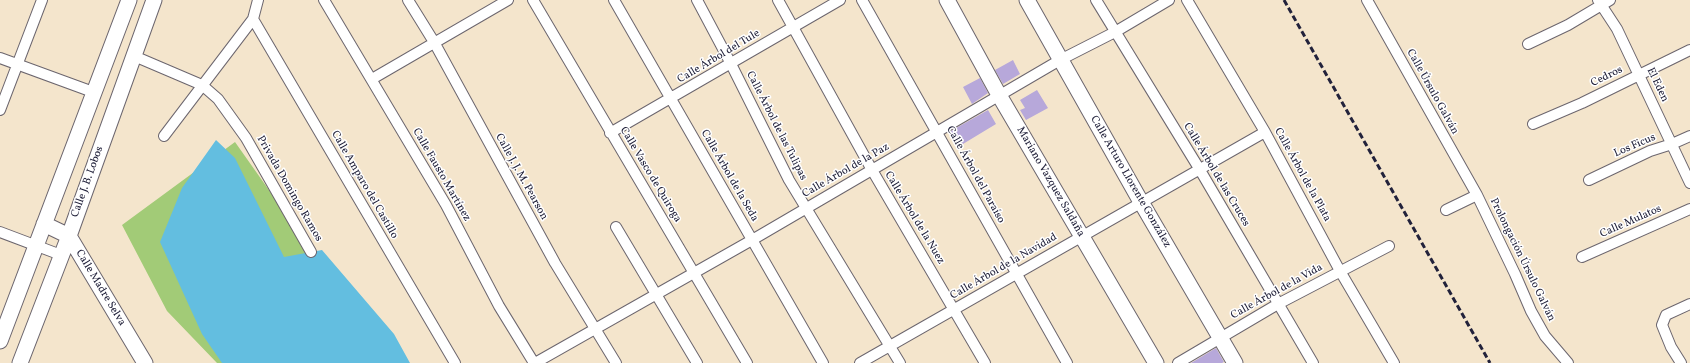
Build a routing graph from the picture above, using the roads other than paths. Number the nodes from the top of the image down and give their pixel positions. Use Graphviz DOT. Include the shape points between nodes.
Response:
graph roads {
  1 [pos="42,0"];
  2 [pos="129,0"];
  3 [pos="154,0"];
  4 [pos="258,0"];
  5 [pos="324,0"];
  6 [pos="408,0"];
  7 [pos="508,0"];
  8 [pos="533,0"];
  9 [pos="614,0"];
  10 [pos="697,0"];
  11 [pos="778,0"];
  12 [pos="840,0"];
  13 [pos="862,0"];
  14 [pos="947,0"];
  15 [pos="1027,0"];
  16 [pos="1096,0"];
  17 [pos="1169,0"];
  18 [pos="1187,0"];
  19 [pos="1367,0"];
  20 [pos="1603,2"];
  21 [pos="253,19"];
  22 [pos="794,26"];
  23 [pos="1115,32"];
  24 [pos="434,42"];
  25 [pos="1528,44"];
  26 [pos="1690,50"];
  27 [pos="134,56"];
  28 [pos="0,58"];
  29 [pos="1060,60"];
  30 [pos="731,64"];
  31 [pos="18,65"];
  32 [pos="1639,75"];
  33 [pos="372,79"];
  34 [pos="202,85"];
  35 [pos="93,92"];
  36 [pos="999,95"];
  37 [pos="670,99"];
  38 [pos="0,110"];
  39 [pos="1533,124"];
  40 [pos="937,131"];
  41 [pos="1265,132"];
  42 [pos="610,133"];
  43 [pos="164,136"];
  44 [pos="1690,136"];
  45 [pos="1672,144"];
  46 [pos="872,170"];
  47 [pos="1200,170"];
  48 [pos="1589,180"];
  49 [pos="1690,183"];
  50 [pos="1477,195"];
  51 [pos="1141,202"];
  52 [pos="806,208"];
  53 [pos="1690,209"];
  54 [pos="1446,210"];
  55 [pos="44,224"];
  56 [pos="616,227"];
  57 [pos="0,232"];
  58 [pos="69,236"];
  59 [pos="1081,236"];
  60 [pos="752,240"];
  61 [pos="36,246"];
  62 [pos="1389,246"];
  63 [pos="311,252"];
  64 [pos="61,255"];
  65 [pos="1582,257"];
  66 [pos="1340,271"];
  67 [pos="694,272"];
  68 [pos="1017,274"];
  69 [pos="656,293"];
  70 [pos="1278,304"];
  71 [pos="1690,304"];
  72 [pos="955,310"];
  73 [pos="595,328"];
  74 [pos="1220,338"];
  75 [pos="0,341"];
  76 [pos="889,346"];
  77 [pos="20,363"];
  78 [pos="145,363"];
  79 [pos="455,363"];
  80 [pos="534,363"];
  81 [pos="616,363"];
  82 [pos="698,363"];
  83 [pos="747,363"];
  84 [pos="823,363"];
  85 [pos="860,363"];
  86 [pos="900,363"];
  87 [pos="985,363"];
  88 [pos="1067,363"];
  89 [pos="1156,363"];
  90 [pos="1178,363"];
  91 [pos="1235,363"];
  92 [pos="1313,363"];
  93 [pos="1394,363"];
  94 [pos="1568,363"];
  95 [pos="1681,363"];
  1 -- 31 [label="street"];
  2 -- 35 [label="street"];
  3 -- 27 [label="street, Calle J. B. Lobos"];
  4 -- 21 [label="street"];
  5 -- 33 [label="street, Calle Fausto Martínez"];
  6 -- 24 [label="street, Calle J. J. M. Pearson"];
  7 -- 24 [label="street"];
  8 -- 42 [label="street, Calle Vasco de Quiroga"];
  9 -- 37 [label="street, Calle Árbol de la Seda"];
  10 -- 30 [label="street, Calle Árbol de las Tulipas"];
  11 -- 22 [label="street, Calle Árbol de la Nuez"];
  12 -- 22 [label="street, Calle Árbol del Tule"];
  13 -- 40 [label="street, Calle Árbol del Paraíso"];
  14 -- 36 [label="street, Mariano Vazquez Saldaña"];
  15 -- 29 [label="street, Calle Arturo Llorente González"];
  16 -- 23 [label="street, Calle Árbol de las Cruces"];
  17 -- 23 [label="street, Calle Árbol de la Paz"];
  18 -- 41 [label="street, Calle Árbol de la Plata"];
  19 -- 50 [label="street, Calle Úrsulo Galván"];
  20 -- 25 [label="street" via="1568,25"];
  20 -- 32 [label="street, El Eden"];
  21 -- 34 [label="street"];
  21 -- 79 [label="street, Calle Amparo del Castillo"];
  22 -- 30 [label="street, Calle Árbol del Tule"];
  22 -- 46 [label="street, Calle Árbol de la Nuez"];
  23 -- 29 [label="street, Calle Árbol de la Paz"];
  23 -- 47 [label="street, Calle Árbol de las Cruces"];
  24 -- 33 [label="street"];
  24 -- 73 [label="street, Calle J. J. M. Pearson" via="555,263"];
  26 -- 32 [label="street, Cedros"];
  27 -- 34 [label="street"];
  27 -- 58 [label="street, Calle J. B. Lobos"];
  28 -- 31 [label="street"];
  29 -- 36 [label="street, Calle Árbol de la Paz"];
  29 -- 51 [label="street, Calle Arturo Llorente González"];
  30 -- 37 [label="street, Calle Árbol del Tule"];
  30 -- 52 [label="street, Calle Árbol de las Tulipas"];
  31 -- 35 [label="street"];
  31 -- 38 [label="street"];
  32 -- 39 [label="street, Cedros"];
  32 -- 45 [label="street, El Eden"];
  33 -- 80 [label="street, Calle Fausto Martínez" via="446,205 499,306"];
  34 -- 43 [label="street"];
  34 -- 63 [label="street, Privada Domingo Ramos" via="222,104 246,138"];
  35 -- 55 [label="street"];
  36 -- 40 [label="street, Calle Árbol de la Paz"];
  36 -- 59 [label="street, Mariano Vazquez Saldaña"];
  37 -- 42 [label="street, Calle Árbol del Tule"];
  37 -- 60 [label="street, Calle Árbol de la Seda"];
  40 -- 46 [label="street, Calle Árbol de la Paz"];
  40 -- 68 [label="street, Calle Árbol del Paraíso"];
  41 -- 47 [label="street, Calle Árbol de la Navidad"];
  41 -- 66 [label="street, Calle Árbol de la Plata"];
  42 -- 67 [label="street, Calle Vasco de Quiroga"];
  44 -- 45 [label="street, Los Ficus"];
  45 -- 48 [label="street, Los Ficus" via="1650,151"];
  45 -- 49 [label="street, El Eden"];
  46 -- 52 [label="street, Calle Árbol de la Paz"];
  46 -- 72 [label="street, Calle Árbol de la Nuez"];
  47 -- 51 [label="street, Calle Árbol de la Navidad"];
  47 -- 70 [label="street, Calle Árbol de las Cruces"];
  50 -- 54 [label="street"];
  50 -- 94 [label="street, Prolongación Úrsulo Galván" via="1531,311 1545,336"];
  51 -- 59 [label="street, Calle Árbol de la Navidad"];
  51 -- 74 [label="street, Calle Arturo Llorente González"];
  52 -- 60 [label="street, Calle Árbol de la Paz"];
  52 -- 76 [label="street, Calle Árbol de las Tulipas"];
  53 -- 65 [label="street, Calle Mulatos"];
  55 -- 58 [label="street"];
  55 -- 61 [label="street"];
  56 -- 69 [label="street"];
  57 -- 61 [label="street"];
  58 -- 64 [label="street, Calle J. B. Lobos"];
  58 -- 78 [label="street, Calle Madre Selva"];
  59 -- 68 [label="street, Calle Árbol de la Navidad"];
  59 -- 89 [label="street, Mariano Vazquez Saldaña"];
  60 -- 67 [label="street, Calle Árbol de la Paz"];
  60 -- 84 [label="street, Calle Árbol de la Seda"];
  61 -- 64 [label="street"];
  61 -- 75 [label="street"];
  62 -- 66 [label="street, Calle Árbol de la Vida"];
  64 -- 77 [label="street, Calle J. B. Lobos"];
  66 -- 70 [label="street, Calle Árbol de la Vida"];
  66 -- 93 [label="street, Calle Árbol de la Plata"];
  67 -- 69 [label="street, Calle Árbol de la Paz"];
  67 -- 83 [label="street, Calle Vasco de Quiroga"];
  68 -- 72 [label="street, Calle Árbol de la Navidad"];
  68 -- 88 [label="street, Calle Árbol del Paraíso"];
  69 -- 73 [label="street, Calle Árbol de la Paz"];
  69 -- 82 [label="street"];
  70 -- 74 [label="street, Calle Árbol de la Vida"];
  70 -- 92 [label="street, Calle Árbol de las Cruces"];
  71 -- 95 [label="street" via="1666,315 1662,325"];
  72 -- 76 [label="street, Calle Árbol de la Navidad"];
  72 -- 87 [label="street, Calle Árbol de la Nuez"];
  73 -- 80 [label="street, Calle Árbol de la Paz"];
  73 -- 81 [label="street, Calle J. J. M. Pearson"];
  74 -- 90 [label="street, Calle Árbol de la Vida"];
  74 -- 91 [label="street, Calle Arturo Llorente González"];
  76 -- 85 [label="street, Calle Árbol de la Navidad"];
  76 -- 86 [label="street, Calle Árbol de las Tulipas"];
}
